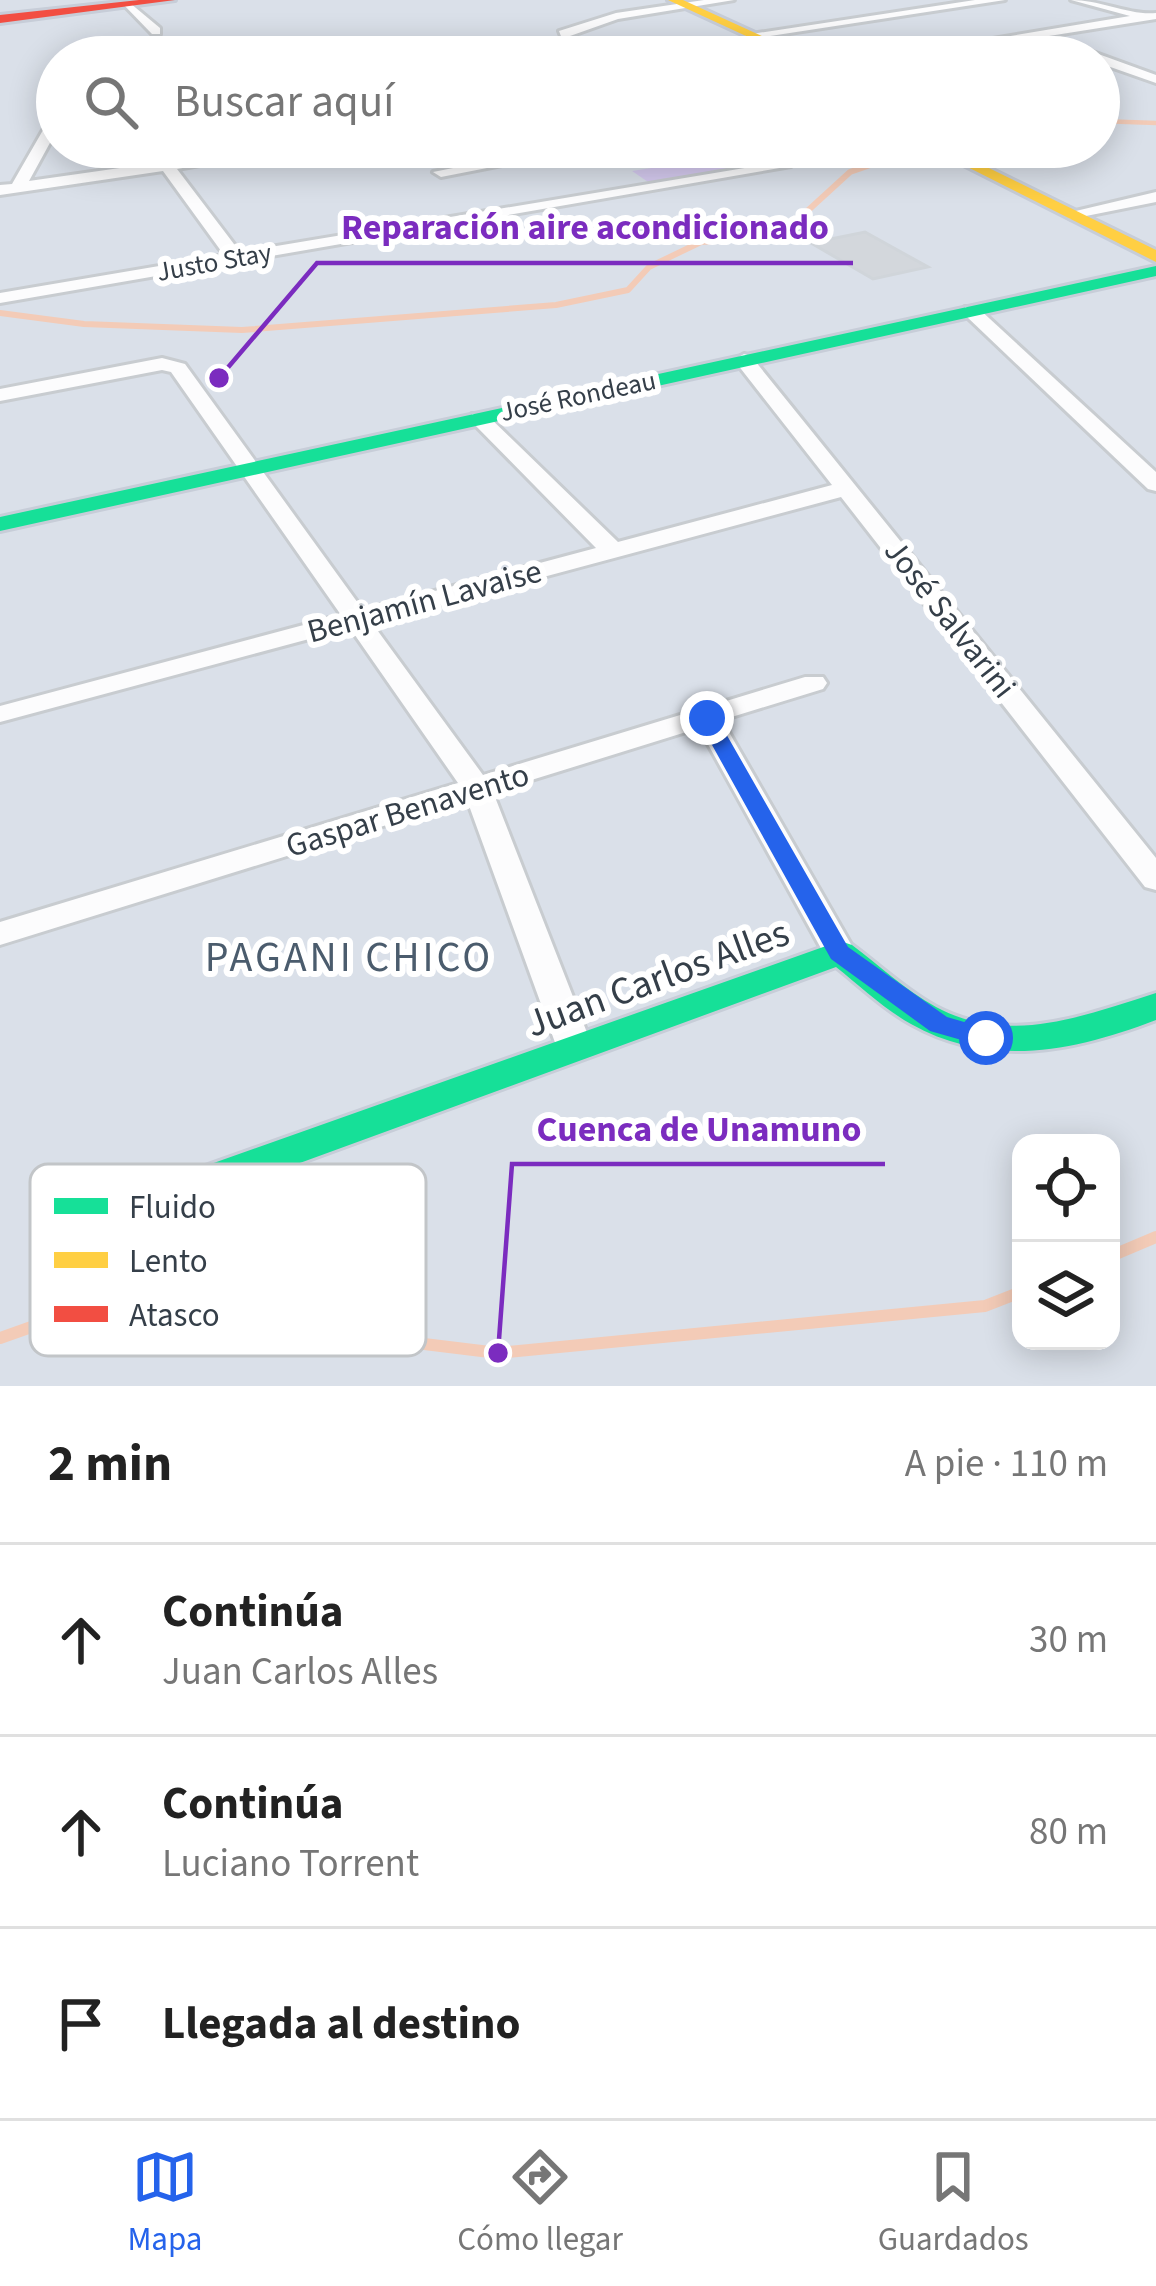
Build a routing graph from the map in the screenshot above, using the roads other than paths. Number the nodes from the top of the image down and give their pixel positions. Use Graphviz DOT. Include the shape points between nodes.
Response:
graph roads {
  1 [pos="169,0"];
  2 [pos="728,0"];
  3 [pos="867,0"];
  4 [pos="999,0"];
  5 [pos="1076,0"];
  6 [pos="680,3"];
  7 [pos="73,5"];
  8 [pos="126,5"];
  9 [pos="903,14"];
  10 [pos="1154,17"];
  11 [pos="0,19"];
  12 [pos="157,31"];
  13 [pos="751,34"];
  14 [pos="1033,35"];
  15 [pos="564,36"];
  16 [pos="755,36"];
  17 [pos="961,36"];
  18 [pos="1026,36"];
  19 [pos="1120,66"];
  20 [pos="1156,79"];
  21 [pos="36,148"];
  22 [pos="153,168"];
  23 [pos="168,168"];
  24 [pos="464,168"];
  25 [pos="771,168"];
  26 [pos="977,168"];
  27 [pos="441,172"];
  28 [pos="8,189"];
  29 [pos="1156,197"];
  30 [pos="1071,214"];
  31 [pos="1156,257"];
  32 [pos="236,259"];
  33 [pos="1156,271"];
  34 [pos="0,298"];
  35 [pos="970,311"];
  36 [pos="744,360"];
  37 [pos="0,395"];
  38 [pos="479,418"];
  39 [pos="250,470"];
  40 [pos="1156,484"];
  41 [pos="848,488"];
  42 [pos="0,524"];
  43 [pos="610,548"];
  44 [pos="357,619"];
  45 [pos="814,683"];
  46 [pos="0,714"];
  47 [pos="707,718"];
  48 [pos="477,788"];
  49 [pos="1156,878"];
  50 [pos="0,934"];
  51 [pos="840,953"];
  52 [pos="1156,1006"];
  53 [pos="575,1048"];
  54 [pos="254,1164"];
  1 -- 8 [label="street"];
  2 -- 6 [label="street"];
  3 -- 9 [label="street"];
  4 -- 9 [label="street"];
  5 -- 10 [label="street"];
  6 -- 13 [label="street"];
  6 -- 15 [label="street"];
  7 -- 8 [label="street"];
  7 -- 11 [label="street"];
  8 -- 12 [label="street"];
  9 -- 13 [label="street"];
  9 -- 17 [label="street"];
  10 -- 14 [label="street"];
  13 -- 16 [label="street"];
  14 -- 18 [label="street"];
  19 -- 20 [label="street"];
  21 -- 28 [label="street"];
  22 -- 28 [label="street"];
  23 -- 32 [label="street"];
  24 -- 27 [label="street"];
  25 -- 32 [label="street, Justo Stay"];
  26 -- 30 [label="street"];
  29 -- 30 [label="street"];
  30 -- 31 [label="street"];
  32 -- 34 [label="street, Justo Stay"];
  33 -- 35 [label="street, José Rondeau"];
  35 -- 36 [label="street, José Rondeau"];
  35 -- 40 [label="street"];
  36 -- 38 [label="street, José Rondeau"];
  36 -- 41 [label="street, José Salvarini"];
  37 -- 39 [label="street" via="162,364 178,368"];
  38 -- 39 [label="street, José Rondeau"];
  38 -- 43 [label="street"];
  39 -- 42 [label="street, José Rondeau"];
  39 -- 44 [label="street"];
  41 -- 43 [label="street, Benjamín Lavaise"];
  41 -- 49 [label="street, José Salvarini"];
  43 -- 44 [label="street, Benjamín Lavaise"];
  44 -- 46 [label="street, Benjamín Lavaise"];
  44 -- 48 [label="street"];
  45 -- 47 [label="street, Gaspar Benavento"];
  47 -- 48 [label="street, Gaspar Benavento"];
  47 -- 51 [label="street"];
  48 -- 50 [label="street, Gaspar Benavento"];
  48 -- 53 [label="street"];
  51 -- 52 [label="street, Juan Carlos Alles" via="938,1024 986,1038 1042,1041"];
  51 -- 53 [label="street, Juan Carlos Alles"];
  53 -- 54 [label="street, Juan Carlos Alles"];
}
